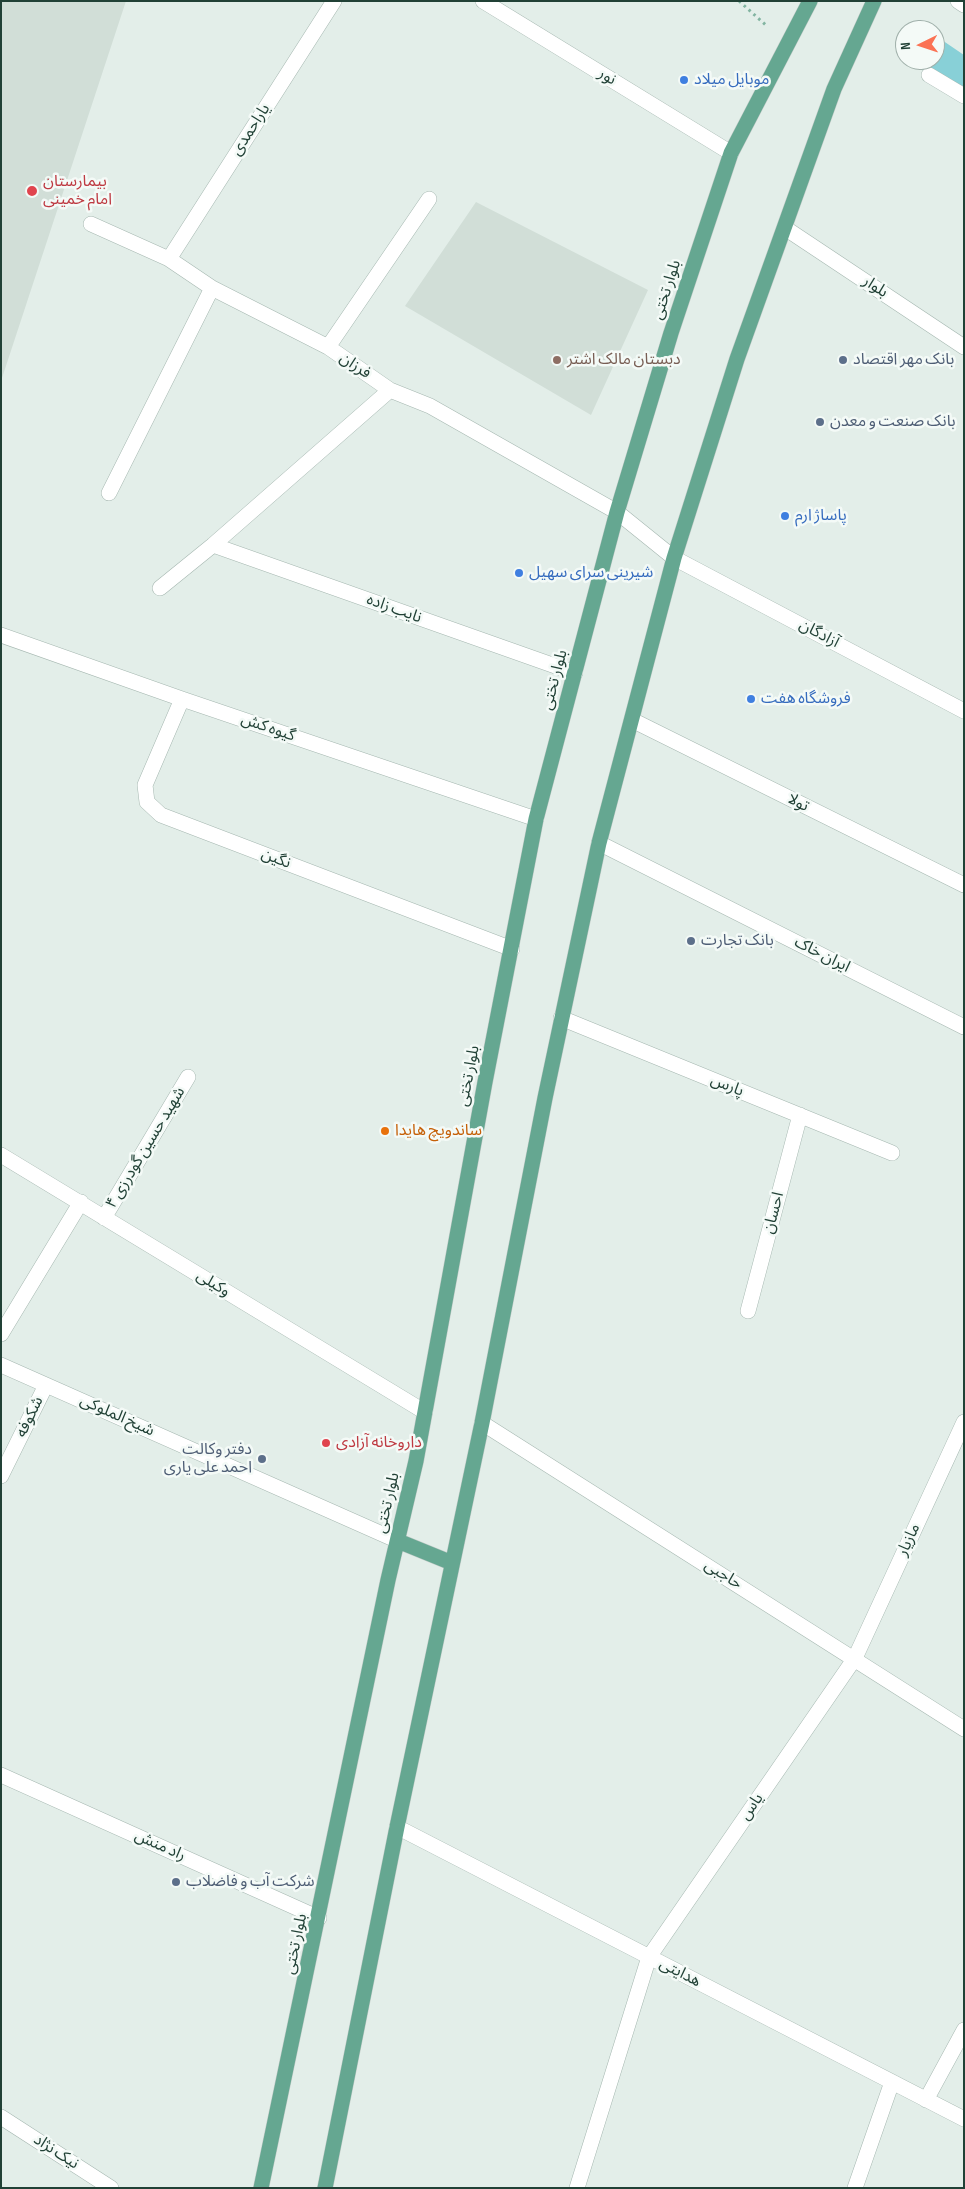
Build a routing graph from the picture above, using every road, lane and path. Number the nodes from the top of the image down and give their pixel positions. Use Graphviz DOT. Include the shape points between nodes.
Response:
graph roads {
  1 [pos="334,1"];
  2 [pos="482,1"];
  3 [pos="739,1"];
  4 [pos="810,1"];
  5 [pos="874,1"];
  6 [pos="958,1"];
  7 [pos="964,5"];
  8 [pos="786,43"];
  9 [pos="929,75"];
  10 [pos="964,96"];
  11 [pos="731,153"];
  12 [pos="429,199"];
  13 [pos="91,224"];
  14 [pos="785,228"];
  15 [pos="169,259"];
  16 [pos="212,288"];
  17 [pos="328,347"];
  18 [pos="964,347"];
  19 [pos="390,390"];
  20 [pos="109,493"];
  21 [pos="617,512"];
  22 [pos="213,545"];
  23 [pos="674,558"];
  24 [pos="160,588"];
  25 [pos="1,634"];
  26 [pos="575,673"];
  27 [pos="182,699"];
  28 [pos="964,711"];
  29 [pos="632,720"];
  30 [pos="536,819"];
  31 [pos="599,843"];
  32 [pos="964,885"];
  33 [pos="512,949"];
  34 [pos="561,1018"];
  35 [pos="964,1027"];
  36 [pos="188,1077"];
  37 [pos="800,1115"];
  38 [pos="892,1153"];
  39 [pos="1,1155"];
  40 [pos="81,1202"];
  41 [pos="104,1218"];
  42 [pos="748,1312"];
  43 [pos="1,1334"];
  44 [pos="1,1365"];
  45 [pos="46,1385"];
  46 [pos="425,1412"];
  47 [pos="964,1422"];
  48 [pos="482,1423"];
  49 [pos="1,1476"];
  50 [pos="398,1541"];
  51 [pos="452,1564"];
  52 [pos="855,1658"];
  53 [pos="964,1729"];
  54 [pos="1,1775"];
  55 [pos="397,1827"];
  56 [pos="319,1918"];
  57 [pos="648,1957"];
  58 [pos="964,2030"];
  59 [pos="892,2082"];
  60 [pos="926,2100"];
  61 [pos="1,2117"];
  62 [pos="964,2119"];
  63 [pos="111,2188"];
  64 [pos="261,2188"];
  65 [pos="325,2188"];
  66 [pos="577,2188"];
  67 [pos="855,2188"];
  1 -- 15 [label="street, یاراحمدی"];
  2 -- 11 [label="street, نور"];
  3 -- 8 [label="path"];
  4 -- 8 [label="main road, بلوار تختی"];
  5 -- 14 [label="main road" via="834,89"];
  6 -- 7 [label="street"];
  8 -- 11 [label="main road, بلوار تختی"];
  9 -- 10 [label="street"];
  11 -- 21 [label="main road, بلوار تختی" via="671,333"];
  12 -- 17 [label="street"];
  13 -- 15 [label="street, فرزان"];
  14 -- 18 [label="street, بلوار"];
  14 -- 23 [label="main road" via="736,359"];
  15 -- 16 [label="street, فرزان"];
  16 -- 17 [label="street, فرزان"];
  16 -- 20 [label="street"];
  17 -- 19 [label="street, فرزان"];
  19 -- 21 [label="street, فرزان" via="430,406"];
  19 -- 22 [label="street"];
  21 -- 23 [label="street, آزادگان"];
  21 -- 26 [label="main road, بلوار تختی"];
  22 -- 24 [label="street"];
  22 -- 26 [label="street, نایب زاده"];
  23 -- 28 [label="street, آزادگان"];
  23 -- 29 [label="main road"];
  25 -- 27 [label="street, گیوه کش"];
  26 -- 30 [label="main road, بلوار تختی"];
  27 -- 30 [label="street, گیوه کش"];
  27 -- 33 [label="street, نگین" via="145,785 148,802 161,815"];
  29 -- 31 [label="main road"];
  29 -- 32 [label="street, تولا"];
  30 -- 33 [label="main road, بلوار تختی"];
  31 -- 34 [label="main road"];
  31 -- 35 [label="street, ایران خاک"];
  33 -- 46 [label="main road, بلوار تختی"];
  34 -- 37 [label="street, پارس"];
  34 -- 48 [label="main road"];
  36 -- 41 [label="street, شهید حسین گودرزی ۴"];
  37 -- 38 [label="street, پارس"];
  37 -- 42 [label="street, احسان"];
  39 -- 40 [label="street, وکیلی"];
  40 -- 41 [label="street, وکیلی"];
  40 -- 43 [label="street"];
  41 -- 46 [label="street, وکیلی"];
  44 -- 45 [label="street, شیخ الملوکی"];
  45 -- 49 [label="street, شکوفه"];
  45 -- 50 [label="street, شیخ الملوکی"];
  46 -- 50 [label="main road, بلوار تختی"];
  47 -- 52 [label="street, مازیار"];
  48 -- 51 [label="main road"];
  48 -- 52 [label="street, حاجبی"];
  50 -- 51 [label="main road"];
  50 -- 56 [label="main road, بلوار تختی"];
  51 -- 55 [label="main road"];
  52 -- 53 [label="street, حاجبی"];
  52 -- 57 [label="street, یاس"];
  54 -- 56 [label="street, راد منش"];
  55 -- 57 [label="street, هدایتی"];
  55 -- 65 [label="main road"];
  56 -- 64 [label="main road, بلوار تختی"];
  57 -- 59 [label="street, هدایتی"];
  57 -- 66 [label="street, یاس"];
  58 -- 60 [label="street"];
  59 -- 60 [label="street, هدایتی"];
  59 -- 67 [label="street"];
  60 -- 62 [label="street, هدایتی"];
  61 -- 63 [label="street, نیک نژاد"];
}
